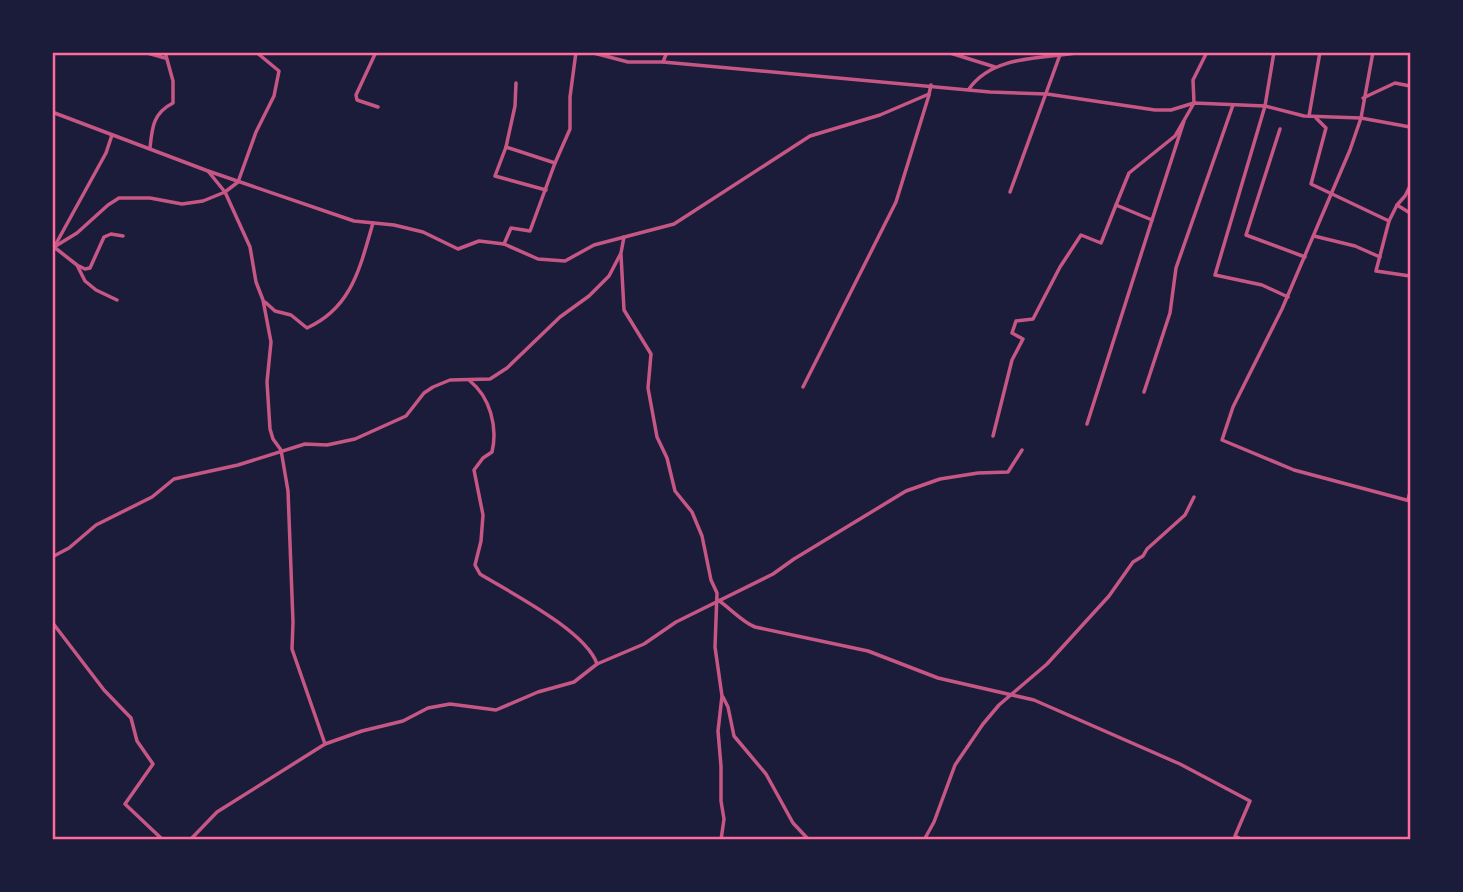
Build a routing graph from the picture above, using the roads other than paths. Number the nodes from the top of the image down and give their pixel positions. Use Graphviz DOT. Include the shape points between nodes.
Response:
graph roads {
  1 [pos="144,52"];
  2 [pos="165,52"];
  3 [pos="256,52"];
  4 [pos="376,52"];
  5 [pos="576,52"];
  6 [pos="590,52"];
  7 [pos="667,52"];
  8 [pos="947,52"];
  9 [pos="1082,52"];
  10 [pos="1207,52"];
  11 [pos="1274,52"];
  12 [pos="1320,52"];
  13 [pos="1373,52"];
  14 [pos="1060,54"];
  15 [pos="166,58"];
  16 [pos="663,62"];
  17 [pos="995,67"];
  18 [pos="516,83"];
  19 [pos="931,85"];
  20 [pos="1410,86"];
  21 [pos="969,89"];
  22 [pos="929,94"];
  23 [pos="1047,94"];
  24 [pos="1363,98"];
  25 [pos="1194,103"];
  26 [pos="1233,106"];
  27 [pos="1265,106"];
  28 [pos="378,107"];
  29 [pos="52,112"];
  30 [pos="1312,116"];
  31 [pos="1361,118"];
  32 [pos="1184,121"];
  33 [pos="1410,127"];
  34 [pos="1280,129"];
  35 [pos="112,135"];
  36 [pos="506,147"];
  37 [pos="150,148"];
  38 [pos="555,163"];
  39 [pos="208,172"];
  40 [pos="238,182"];
  41 [pos="1410,186"];
  42 [pos="546,190"];
  43 [pos="225,192"];
  44 [pos="1010,192"];
  45 [pos="1332,194"];
  46 [pos="1116,205"];
  47 [pos="1397,205"];
  48 [pos="1410,213"];
  49 [pos="1153,220"];
  50 [pos="1389,221"];
  51 [pos="374,223"];
  52 [pos="123,236"];
  53 [pos="1314,236"];
  54 [pos="624,237"];
  55 [pos="504,244"];
  56 [pos="53,249"];
  57 [pos="621,253"];
  58 [pos="1306,257"];
  59 [pos="1380,257"];
  60 [pos="77,265"];
  61 [pos="1410,276"];
  62 [pos="1288,298"];
  63 [pos="117,300"];
  64 [pos="263,300"];
  65 [pos="470,380"];
  66 [pos="803,387"];
  67 [pos="1144,392"];
  68 [pos="1087,424"];
  69 [pos="993,436"];
  70 [pos="281,450"];
  71 [pos="1022,450"];
  72 [pos="1410,492"];
  73 [pos="1194,497"];
  74 [pos="1409,500"];
  75 [pos="52,557"];
  76 [pos="718,600"];
  77 [pos="52,622"];
  78 [pos="597,664"];
  79 [pos="1011,695"];
  80 [pos="722,696"];
  81 [pos="325,744"];
  82 [pos="163,839"];
  83 [pos="190,839"];
  84 [pos="721,839"];
  85 [pos="809,839"];
  86 [pos="924,839"];
  87 [pos="1243,839"];
  1 -- 15 [label="street"];
  2 -- 15 [label="street"];
  3 -- 40 [label="street" via="279,71 274,96"];
  4 -- 28 [label="street" via="356,95 357,100"];
  5 -- 38 [label="street" via="570,129"];
  6 -- 16 [label="street" via="628,62"];
  7 -- 16 [label="street"];
  8 -- 17 [label="street"];
  9 -- 14 [label="street"];
  10 -- 25 [label="street" via="1193,80"];
  11 -- 27 [label="street"];
  12 -- 30 [label="street"];
  13 -- 24 [label="street"];
  14 -- 17 [label="street"];
  14 -- 23 [label="street"];
  15 -- 37 [label="street" via="173,103 153,121"];
  16 -- 19 [label="street"];
  17 -- 21 [label="street"];
  18 -- 36 [label="street"];
  19 -- 21 [label="street"];
  19 -- 22 [label="street"];
  20 -- 24 [label="street" via="1395,83"];
  21 -- 23 [label="street"];
  22 -- 54 [label="street" via="810,136 674,224"];
  22 -- 66 [label="street" via="896,202"];
  23 -- 25 [label="street" via="1155,110"];
  23 -- 44 [label="street"];
  24 -- 31 [label="street"];
  25 -- 26 [label="street"];
  25 -- 32 [label="street"];
  26 -- 27 [label="street"];
  26 -- 67 [label="street" via="1177,266 1170,313"];
  27 -- 30 [label="street"];
  27 -- 62 [label="street" via="1215,275 1262,285"];
  29 -- 35 [label="street"];
  30 -- 31 [label="street"];
  30 -- 45 [label="street" via="1326,128 1311,184"];
  31 -- 33 [label="street"];
  31 -- 45 [label="street"];
  32 -- 46 [label="street" via="1175,136 1129,173"];
  32 -- 49 [label="street"];
  34 -- 58 [label="street" via="1246,235"];
  35 -- 37 [label="street"];
  35 -- 56 [label="street"];
  36 -- 38 [label="street"];
  36 -- 42 [label="street" via="495,176"];
  37 -- 39 [label="street"];
  38 -- 42 [label="street"];
  39 -- 40 [label="street"];
  39 -- 43 [label="street"];
  40 -- 43 [label="street"];
  40 -- 51 [label="street" via="354,221"];
  41 -- 47 [label="street"];
  42 -- 55 [label="street" via="530,231 511,228"];
  43 -- 56 [label="street" via="182,204 119,198"];
  43 -- 64 [label="street" via="250,247"];
  45 -- 50 [label="street"];
  45 -- 53 [label="street"];
  46 -- 49 [label="street"];
  46 -- 69 [label="street" via="1101,243 1081,234 1033,318 1016,321 1012,333 1023,339 1012,360"];
  47 -- 48 [label="street"];
  47 -- 50 [label="street"];
  49 -- 68 [label="street"];
  50 -- 59 [label="street"];
  51 -- 55 [label="street" via="423,232 458,249 479,241"];
  51 -- 64 [label="street" via="357,277 341,304 322,321 307,328"];
  52 -- 60 [label="street" via="104,237 90,268"];
  53 -- 58 [label="street"];
  53 -- 59 [label="street"];
  54 -- 55 [label="street" via="594,245 565,261 538,259"];
  54 -- 57 [label="street"];
  56 -- 60 [label="street"];
  57 -- 65 [label="street" via="589,296 507,368 490,379"];
  57 -- 76 [label="street" via="624,310 651,354 648,388 657,438 675,491 692,512 702,536"];
  58 -- 62 [label="street"];
  59 -- 61 [label="street" via="1376,271"];
  60 -- 63 [label="street" via="85,281"];
  62 -- 74 [label="street" via="1233,407 1222,440 1294,470"];
  64 -- 70 [label="street" via="271,342 267,382 270,429"];
  65 -- 70 [label="street" via="450,380 433,387 407,416 355,439"];
  65 -- 78 [label="street" via="490,408 495,439 492,452 474,470 483,515 475,565 480,575 563,626 594,655"];
  70 -- 75 [label="street" via="174,479"];
  70 -- 81 [label="street" via="288,491 292,649"];
  71 -- 76 [label="street" via="1008,472 940,479 906,491 773,574"];
  72 -- 74 [label="street"];
  73 -- 79 [label="street" via="1185,514 1133,562 1055,656"];
  76 -- 78 [label="street" via="644,644"];
  76 -- 79 [label="street" via="755,627 868,651 938,678"];
  76 -- 80 [label="street" via="715,648"];
  77 -- 82 [label="street" via="131,718 137,741 153,764 125,804"];
  78 -- 81 [label="street" via="574,682 496,710 450,705 428,708 403,721"];
  79 -- 86 [label="street" via="983,724 955,765"];
  79 -- 87 [label="street" via="1034,699 1177,762 1250,801 1235,836"];
  80 -- 84 [label="street" via="718,731 724,819"];
  80 -- 85 [label="street" via="734,736 766,774 793,823"];
  81 -- 83 [label="street" via="217,812"];
}
